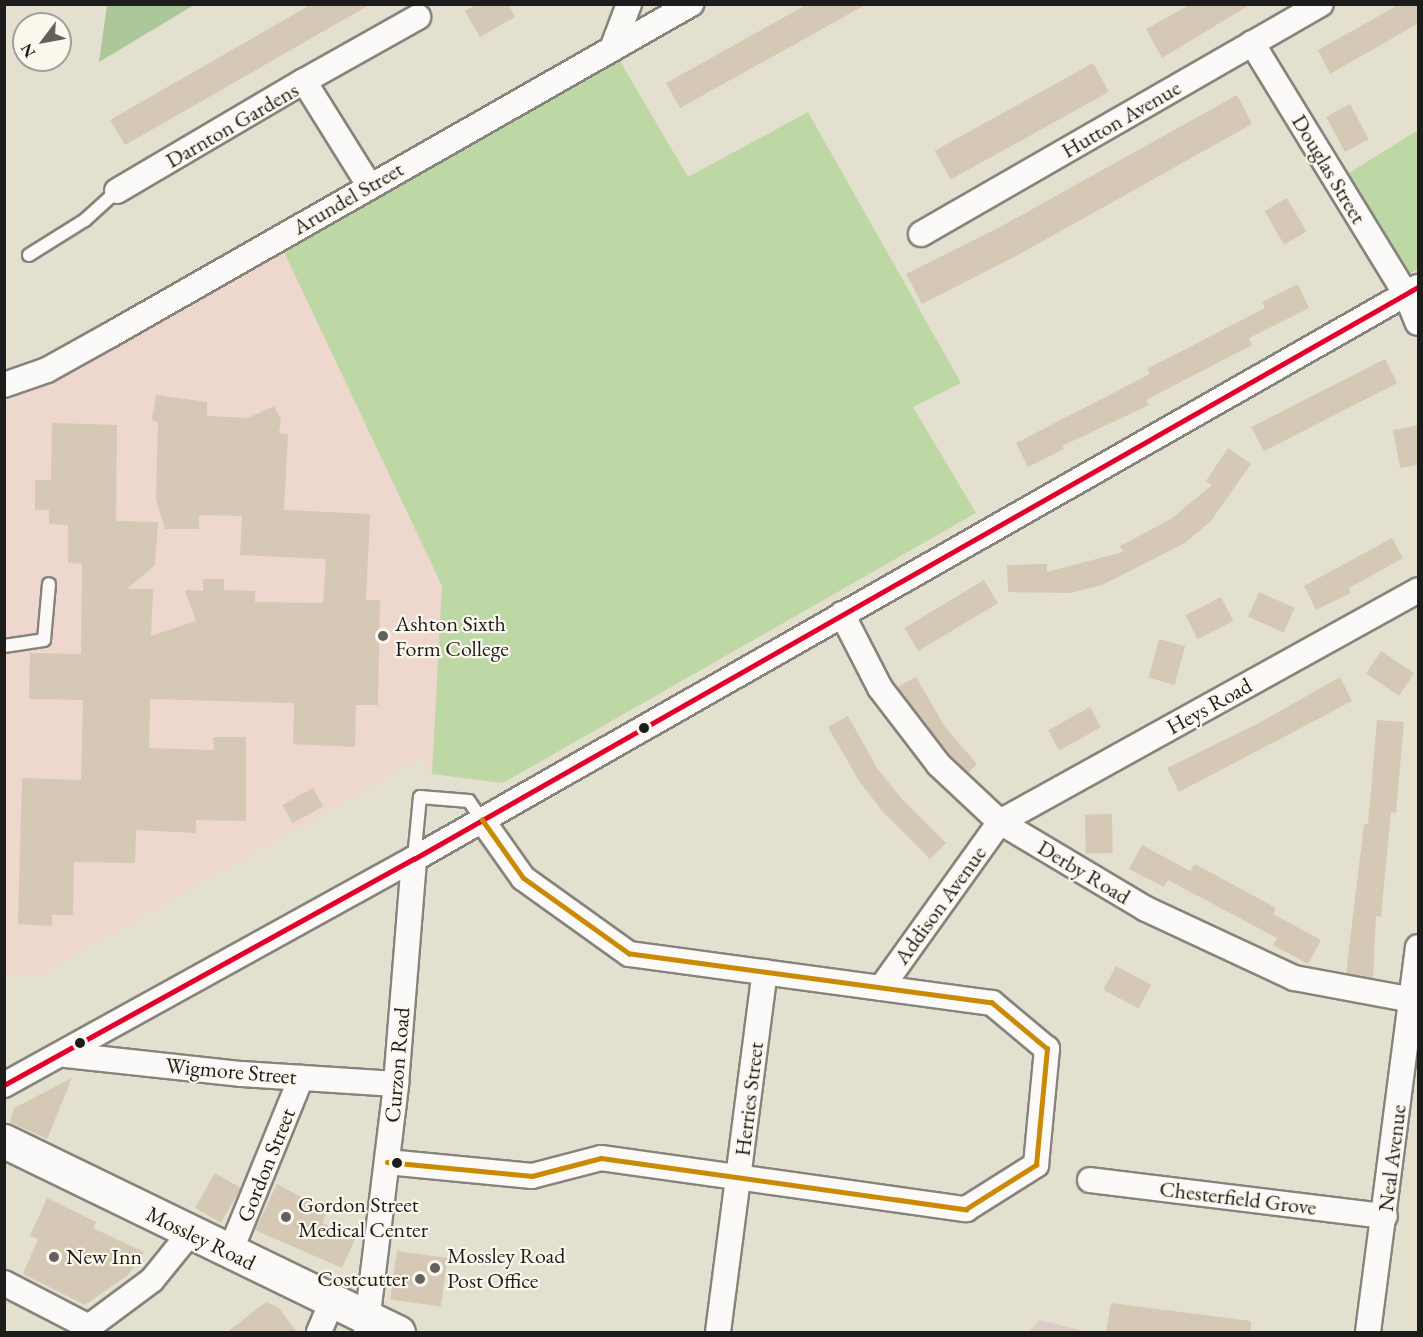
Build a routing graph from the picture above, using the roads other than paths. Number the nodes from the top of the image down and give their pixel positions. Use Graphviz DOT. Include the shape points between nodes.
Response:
graph roads {
  1 [pos="629,4"];
  2 [pos="690,4"];
  3 [pos="1322,4"];
  4 [pos="418,17"];
  5 [pos="1252,43"];
  6 [pos="612,49"];
  7 [pos="304,81"];
  8 [pos="369,185"];
  9 [pos="117,191"];
  10 [pos="921,234"];
  11 [pos="28,255"];
  12 [pos="1412,291"];
  13 [pos="1419,323"];
  14 [pos="4,385"];
  15 [pos="49,584"];
  16 [pos="1419,590"];
  17 [pos="842,614"];
  18 [pos="4,646"];
  19 [pos="482,820"];
  20 [pos="1000,822"];
  21 [pos="414,859"];
  22 [pos="1419,947"];
  23 [pos="765,972"];
  24 [pos="881,987"];
  25 [pos="1415,1000"];
  26 [pos="66,1055"];
  27 [pos="301,1078"];
  28 [pos="396,1084"];
  29 [pos="4,1085"];
  30 [pos="4,1141"];
  31 [pos="387,1162"];
  32 [pos="739,1178"];
  33 [pos="1090,1180"];
  34 [pos="1385,1216"];
  35 [pos="189,1233"];
  36 [pos="230,1252"];
  37 [pos="4,1283"];
  38 [pos="332,1302"];
  39 [pos="366,1325"];
  40 [pos="85,1330"];
  41 [pos="319,1332"];
  42 [pos="398,1332"];
  43 [pos="717,1332"];
  44 [pos="1368,1332"];
  1 -- 6 [label="street"];
  2 -- 6 [label="street, Arundel Street"];
  3 -- 5 [label="street, Hutton Avenue"];
  4 -- 7 [label="street"];
  5 -- 10 [label="street, Hutton Avenue"];
  5 -- 12 [label="street, Douglas Street"];
  6 -- 8 [label="street, Arundel Street"];
  7 -- 8 [label="street, Darnton Gardens"];
  7 -- 9 [label="street, Darnton Gardens"];
  8 -- 14 [label="street, Arundel Street" via="47,370"];
  9 -- 11 [label="lane" via="85,220"];
  12 -- 13 [label="street"];
  12 -- 17 [label="street"];
  15 -- 18 [label="lane" via="44,640"];
  16 -- 20 [label="street, Heys Road"];
  17 -- 19 [label="street"];
  17 -- 20 [label="street, Derby Road" via="880,688 939,765"];
  19 -- 21 [label="street"];
  19 -- 21 [label="lane, Curzon Road" via="469,801 420,797"];
  19 -- 23 [label="street" via="523,878 629,954"];
  20 -- 24 [label="street, Addison Avenue"];
  20 -- 25 [label="street, Derby Road" via="1146,909 1294,978"];
  21 -- 26 [label="street"];
  21 -- 28 [label="street, Curzon Road"];
  22 -- 25 [label="street, Neal Avenue"];
  23 -- 24 [label="street"];
  23 -- 32 [label="street, Herries Street"];
  24 -- 32 [label="street" via="992,1003 1047,1049 1035,1165 966,1209"];
  25 -- 34 [label="street, Neal Avenue"];
  26 -- 27 [label="street, Wigmore Street"];
  26 -- 29 [label="street"];
  27 -- 28 [label="street, Wigmore Street"];
  27 -- 36 [label="street, Gordon Street"];
  28 -- 31 [label="street, Curzon Road"];
  30 -- 35 [label="main road, Mossley Road"];
  31 -- 32 [label="street" via="532,1176 601,1158"];
  31 -- 39 [label="street, Curzon Road"];
  32 -- 43 [label="street, Herries Street"];
  33 -- 34 [label="street, Chesterfield Grove"];
  34 -- 44 [label="street, Neal Avenue"];
  35 -- 36 [label="main road, Mossley Road"];
  35 -- 40 [label="street" via="152,1280"];
  36 -- 38 [label="main road, Mossley Road"];
  37 -- 40 [label="street"];
  38 -- 39 [label="main road, Mossley Road"];
  38 -- 41 [label="street"];
  39 -- 42 [label="main road, Mossley Road"];
}
